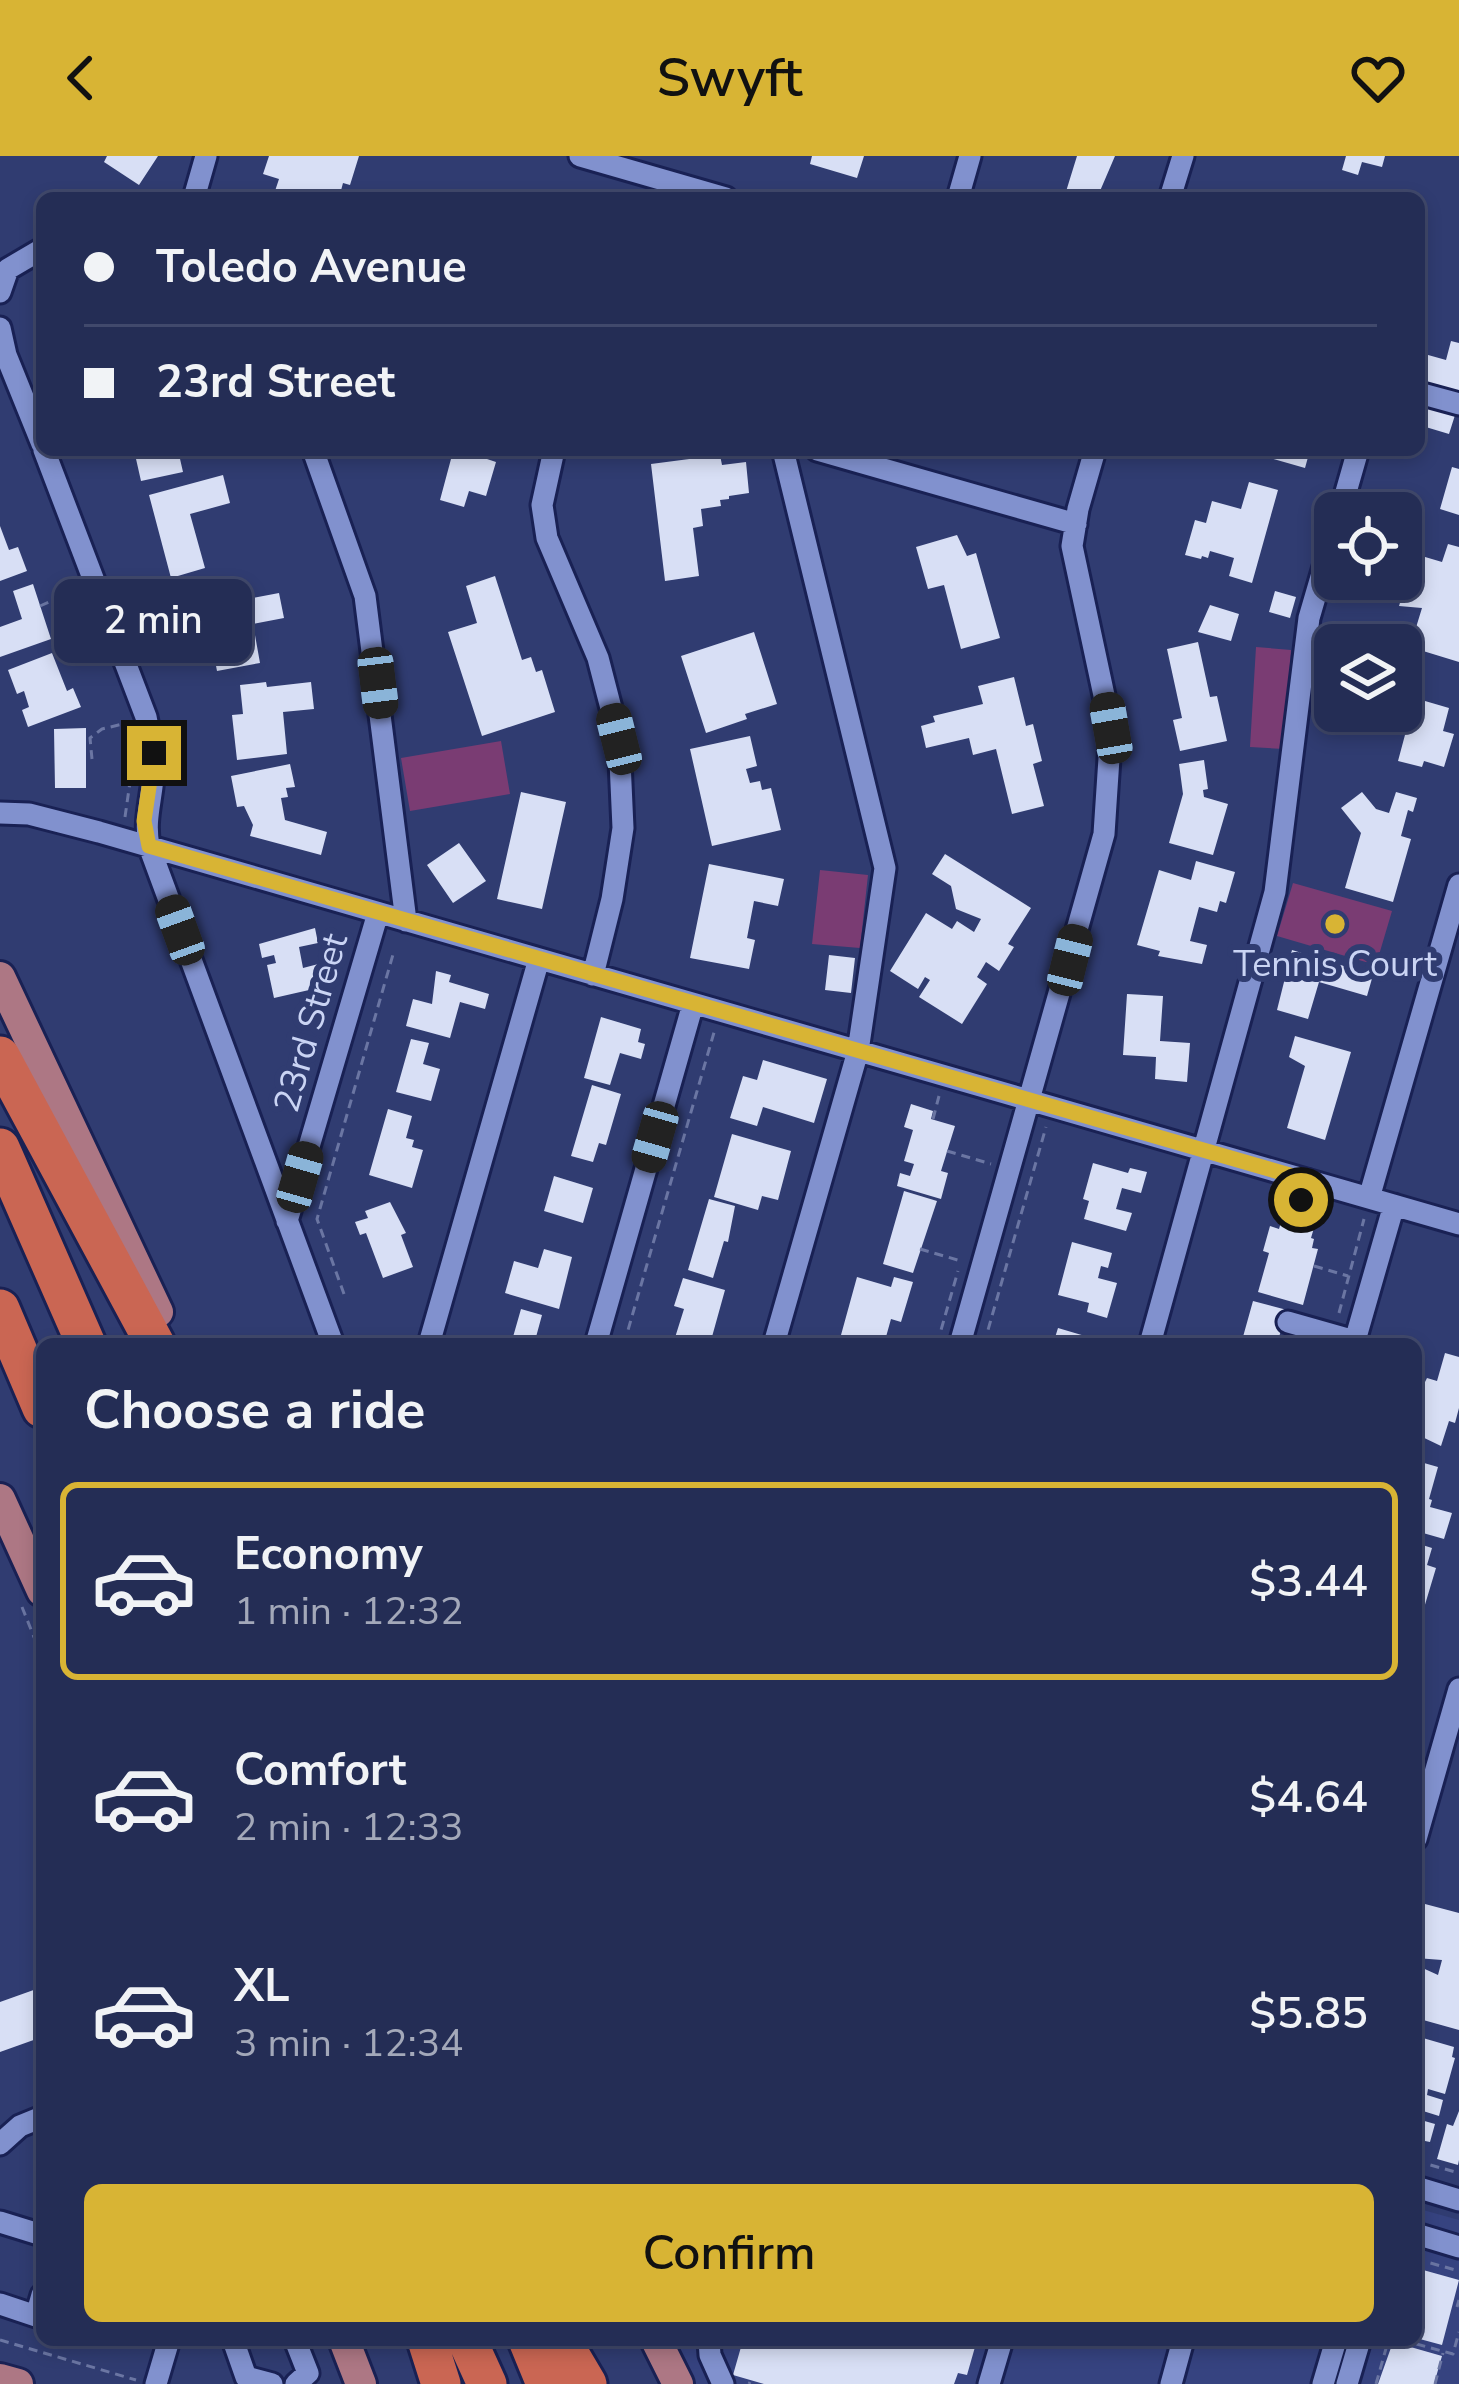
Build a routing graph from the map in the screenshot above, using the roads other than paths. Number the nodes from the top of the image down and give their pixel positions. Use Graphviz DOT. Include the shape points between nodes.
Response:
graph roads {
  1 [pos="206,156"];
  2 [pos="580,156"];
  3 [pos="970,156"];
  4 [pos="1183,156"];
  5 [pos="196,192"];
  6 [pos="705,192"];
  7 [pos="960,192"];
  8 [pos="1173,192"];
  9 [pos="32,254"];
  10 [pos="0,292"];
  11 [pos="0,328"];
  12 [pos="1425,395"];
  13 [pos="1459,404"];
  14 [pos="36,430"];
  15 [pos="46,456"];
  16 [pos="316,456"];
  17 [pos="553,456"];
  18 [pos="784,456"];
  19 [pos="838,456"];
  20 [pos="1093,456"];
  21 [pos="1356,456"];
  22 [pos="1346,492"];
  23 [pos="1076,524"];
  24 [pos="1314,600"];
  25 [pos="0,813"];
  26 [pos="149,846"];
  27 [pos="1459,885"];
  28 [pos="378,913"];
  29 [pos="406,921"];
  30 [pos="539,959"];
  31 [pos="593,975"];
  32 [pos="0,977"];
  33 [pos="693,1004"];
  34 [pos="858,1052"];
  35 [pos="0,1056"];
  36 [pos="1030,1101"];
  37 [pos="0,1148"];
  38 [pos="1202,1150"];
  39 [pos="1307,1180"];
  40 [pos="1394,1205"];
  41 [pos="1364,1207"];
  42 [pos="1299,1208"];
  43 [pos="287,1221"];
  44 [pos="1459,1224"];
  45 [pos="0,1310"];
  46 [pos="1288,1322"];
  47 [pos="83,1338"];
  48 [pos="152,1338"];
  49 [pos="170,1338"];
  50 [pos="331,1338"];
  51 [pos="431,1338"];
  52 [pos="598,1338"];
  53 [pos="777,1338"];
  54 [pos="963,1338"];
  55 [pos="1152,1338"];
  56 [pos="1340,1338"];
  57 [pos="1348,1338"];
  58 [pos="36,1394"];
  59 [pos="0,1499"];
  60 [pos="36,1578"];
  61 [pos="1459,1689"];
  62 [pos="1422,1817"];
  63 [pos="36,2119"];
  64 [pos="0,2144"];
  65 [pos="1422,2189"];
  66 [pos="1459,2200"];
  67 [pos="0,2222"];
  68 [pos="36,2233"];
  69 [pos="1422,2236"];
  70 [pos="1459,2246"];
  71 [pos="0,2304"];
  72 [pos="36,2316"];
  73 [pos="167,2346"];
  74 [pos="235,2346"];
  75 [pos="297,2346"];
  76 [pos="347,2346"];
  77 [pos="530,2346"];
  78 [pos="565,2346"];
  79 [pos="659,2346"];
  80 [pos="709,2346"];
  81 [pos="1000,2346"];
  82 [pos="1181,2346"];
  83 [pos="1334,2346"];
  84 [pos="1358,2346"];
  85 [pos="442,2356"];
  86 [pos="0,2379"];
  87 [pos="486,2382"];
  88 [pos="19,2384"];
  89 [pos="153,2384"];
  90 [pos="272,2384"];
  91 [pos="296,2384"];
  92 [pos="342,2384"];
  93 [pos="361,2384"];
  94 [pos="373,2384"];
  95 [pos="545,2384"];
  96 [pos="587,2384"];
  97 [pos="678,2384"];
  98 [pos="724,2384"];
  99 [pos="989,2384"];
  100 [pos="1171,2384"];
  101 [pos="1324,2384"];
  102 [pos="1347,2384"];
  1 -- 5 [label="street"];
  2 -- 6 [label="street"];
  3 -- 7 [label="street"];
  4 -- 8 [label="street"];
  9 -- 10 [label="street" via="8,269"];
  11 -- 14 [label="street"];
  12 -- 13 [label="street"];
  15 -- 26 [label="street" via="132,720 154,753 144,821"];
  16 -- 29 [label="street" via="365,596"];
  17 -- 31 [label="street" via="542,505 547,538 598,658 619,739 623,828"];
  18 -- 34 [label="street" via="885,868"];
  19 -- 23 [label="street"];
  20 -- 23 [label="street"];
  21 -- 22 [label="street"];
  23 -- 36 [label="street" via="1072,546 1111,728 1110,782 1104,834"];
  24 -- 38 [label="street" via="1275,892"];
  25 -- 26 [label="street"];
  26 -- 28 [label="street"];
  26 -- 43 [label="street"];
  27 -- 41 [label="street"];
  28 -- 29 [label="street"];
  28 -- 43 [label="street, 23rd Street"];
  29 -- 30 [label="street"];
  30 -- 31 [label="street"];
  30 -- 51 [label="street"];
  31 -- 33 [label="street"];
  32 -- 49 [label="main road"];
  33 -- 34 [label="street"];
  33 -- 52 [label="street"];
  34 -- 36 [label="street"];
  34 -- 53 [label="street"];
  35 -- 48 [label="highway"];
  36 -- 38 [label="street"];
  36 -- 54 [label="street"];
  37 -- 47 [label="highway"];
  38 -- 39 [label="street"];
  38 -- 55 [label="street"];
  39 -- 41 [label="street"];
  39 -- 42 [label="street"];
  40 -- 41 [label="street"];
  40 -- 44 [label="street"];
  40 -- 57 [label="street"];
  43 -- 50 [label="street"];
  45 -- 58 [label="highway"];
  46 -- 56 [label="street"];
  59 -- 60 [label="main road"];
  61 -- 62 [label="street"];
  63 -- 64 [label="street"];
  65 -- 66 [label="street"];
  67 -- 68 [label="street"];
  69 -- 70 [label="street"];
  71 -- 72 [label="street"];
  73 -- 89 [label="street"];
  74 -- 90 [label="street" via="246,2377"];
  75 -- 91 [label="street" via="308,2373"];
  76 -- 92 [label="main road"];
  76 -- 93 [label="main road"];
  76 -- 94 [label="main road"];
  77 -- 95 [label="highway"];
  78 -- 96 [label="highway"];
  79 -- 97 [label="main road"];
  80 -- 98 [label="street"];
  81 -- 99 [label="street"];
  82 -- 100 [label="street"];
  83 -- 101 [label="street"];
  84 -- 102 [label="street"];
  85 -- 87 [label="highway"];
  86 -- 88 [label="main road"];
}
